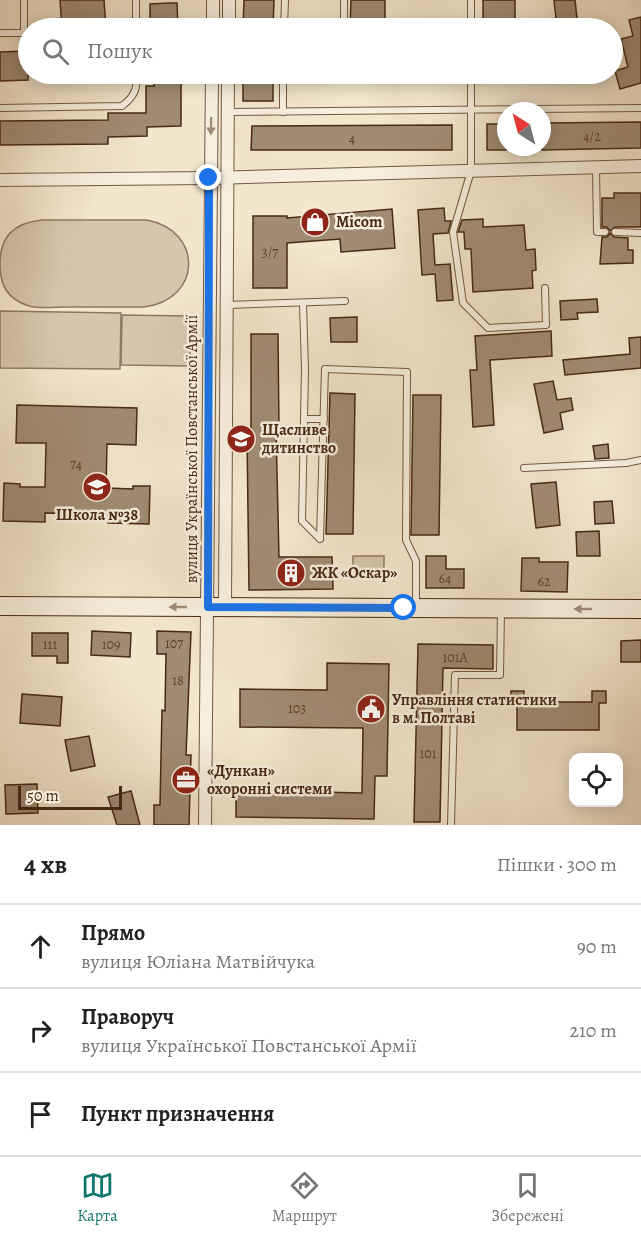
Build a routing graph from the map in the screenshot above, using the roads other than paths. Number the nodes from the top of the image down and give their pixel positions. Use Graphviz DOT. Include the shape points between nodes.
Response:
graph roads {
  1 [pos="24,0"];
  2 [pos="136,0"];
  3 [pos="213,0"];
  4 [pos="229,0"];
  5 [pos="285,0"];
  6 [pos="344,0"];
  7 [pos="471,0"];
  8 [pos="24,18"];
  9 [pos="136,18"];
  10 [pos="213,18"];
  11 [pos="229,18"];
  12 [pos="284,18"];
  13 [pos="344,18"];
  14 [pos="471,18"];
  15 [pos="0,33"];
  16 [pos="18,33"];
  17 [pos="137,84"];
  18 [pos="212,84"];
  19 [pos="228,84"];
  20 [pos="283,84"];
  21 [pos="471,84"];
  22 [pos="0,108"];
  23 [pos="641,108"];
  24 [pos="471,111"];
  25 [pos="228,112"];
  26 [pos="283,112"];
  27 [pos="641,166"];
  28 [pos="596,167"];
  29 [pos="471,171"];
  30 [pos="228,177"];
  31 [pos="209,178"];
  32 [pos="0,180"];
  33 [pos="605,232"];
  34 [pos="615,232"];
  35 [pos="641,233"];
  36 [pos="545,288"];
  37 [pos="345,302"];
  38 [pos="303,303"];
  39 [pos="227,305"];
  40 [pos="304,418"];
  41 [pos="324,419"];
  42 [pos="641,460"];
  43 [pos="524,468"];
  44 [pos="0,606"];
  45 [pos="217,607"];
  46 [pos="417,608"];
  47 [pos="501,609"];
  48 [pos="641,609"];
  49 [pos="205,825"];
  50 [pos="451,825"];
  1 -- 8 [label="lane"];
  2 -- 9 [label="lane"];
  3 -- 10 [label="street"];
  4 -- 11 [label="street"];
  5 -- 12 [label="lane"];
  6 -- 13 [label="lane"];
  7 -- 14 [label="lane"];
  15 -- 16 [label="lane"];
  17 -- 22 [label="lane" via="131,99 122,105"];
  18 -- 31 [label="street, вулиця Української Повстанської Армії, one-way"];
  19 -- 25 [label="street, вулиця Української Повстанської Армії"];
  20 -- 26 [label="lane"];
  21 -- 24 [label="lane"];
  23 -- 24 [label="lane"];
  24 -- 26 [label="lane"];
  24 -- 29 [label="lane"];
  25 -- 26 [label="lane"];
  25 -- 30 [label="street, вулиця Української Повстанської Армії"];
  27 -- 28 [label="street"];
  28 -- 29 [label="street"];
  28 -- 33 [label="lane" via="597,232"];
  29 -- 30 [label="street"];
  29 -- 36 [label="lane" via="453,232 464,303 488,328 546,325"];
  30 -- 31 [label="street"];
  30 -- 39 [label="street, вулиця Української Повстанської Армії"];
  31 -- 32 [label="street"];
  31 -- 45 [label="street, вулиця Української Повстанської Армії"];
  34 -- 35 [label="lane"];
  37 -- 38 [label="lane"];
  38 -- 39 [label="lane"];
  38 -- 40 [label="lane"];
  39 -- 45 [label="street, вулиця Української Повстанської Армії"];
  40 -- 41 [label="lane"];
  40 -- 41 [label="lane" via="302,521 320,539"];
  41 -- 46 [label="lane" via="325,369 407,372 406,540 416,561"];
  42 -- 43 [label="lane"];
  45 -- 44 [label="street, one-way"];
  45 -- 46 [label="street"];
  45 -- 49 [label="street, вулиця Української Повстанської Армії"];
  46 -- 47 [label="street"];
  48 -- 47 [label="street, one-way"];
  47 -- 50 [label="lane" via="500,675 455,675"];
}
